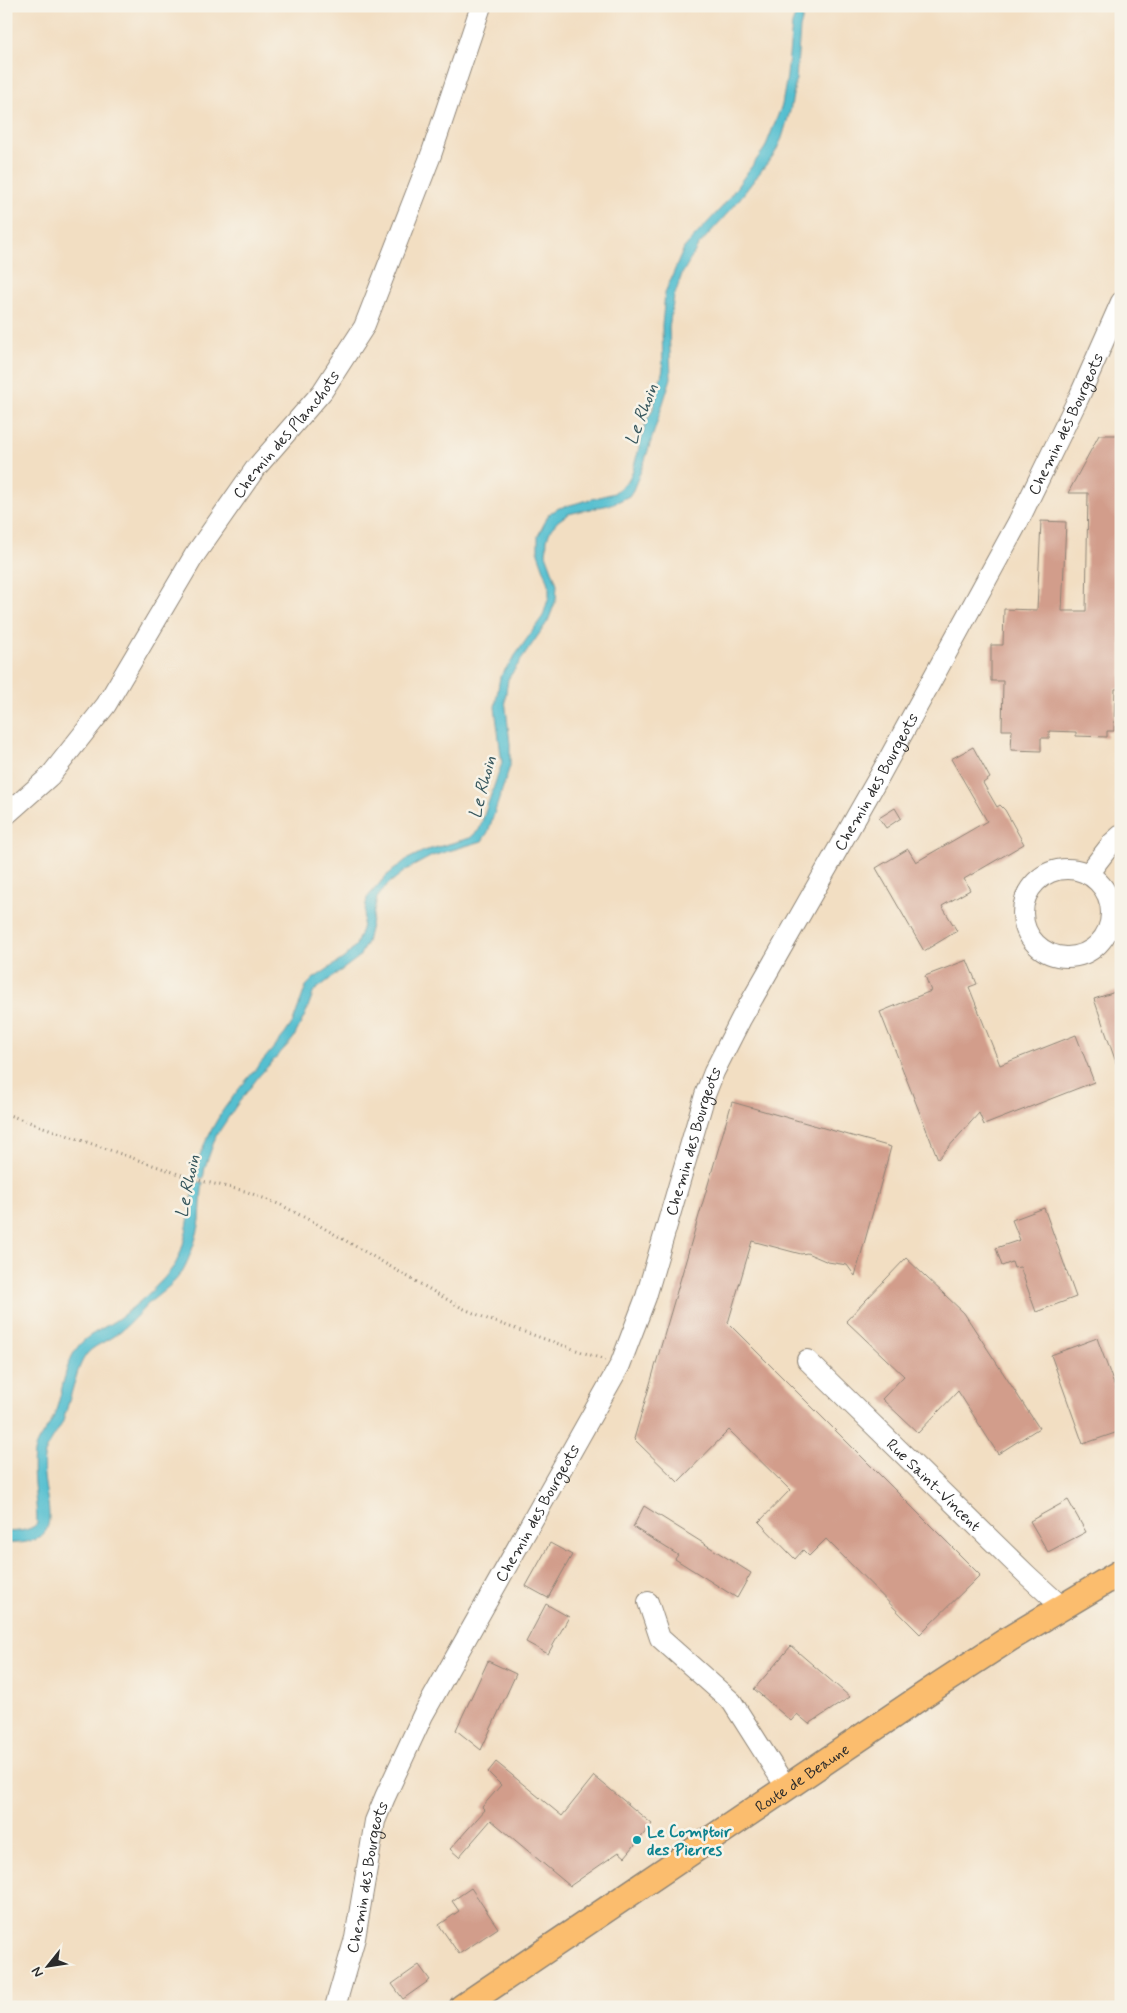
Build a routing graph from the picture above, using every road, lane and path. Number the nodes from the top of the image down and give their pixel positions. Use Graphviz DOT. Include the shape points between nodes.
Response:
graph roads {
  1 [pos="480,6"];
  2 [pos="1121,302"];
  3 [pos="6,815"];
  4 [pos="1121,835"];
  5 [pos="1088,874"];
  6 [pos="6,1114"];
  7 [pos="808,1360"];
  8 [pos="620,1365"];
  9 [pos="1121,1572"];
  10 [pos="648,1602"];
  11 [pos="1062,1607"];
  12 [pos="786,1786"];
  13 [pos="335,2007"];
  14 [pos="462,2007"];
  1 -- 3 [label="street, Chemin des Planchots" via="431,155 364,327 322,392 255,469 194,556 98,717 50,776"];
  2 -- 8 [label="street, Chemin des Bourgeots" via="1018,522 714,1072 646,1297"];
  4 -- 5 [label="street"];
  5 -- 5 [label="street" via="1057,870 1038,880 1031,888 1024,908 1026,929 1038,946 1047,952 1057,956 1078,956 1097,946 1106,934 1111,919 1109,898"];
  6 -- 8 [label="path" via="193,1179 245,1191 281,1205 462,1308"];
  7 -- 11 [label="street, Rue Saint-Vincent"];
  8 -- 13 [label="street, Chemin des Bourgeots" via="428,1706 396,1769 376,1822 355,1938"];
  9 -- 11 [label="main road, Route de Beaune"];
  10 -- 12 [label="street" via="660,1638 732,1702"];
  11 -- 12 [label="main road, Route de Beaune" via="1009,1638"];
  12 -- 14 [label="main road, Route de Beaune"];
}
